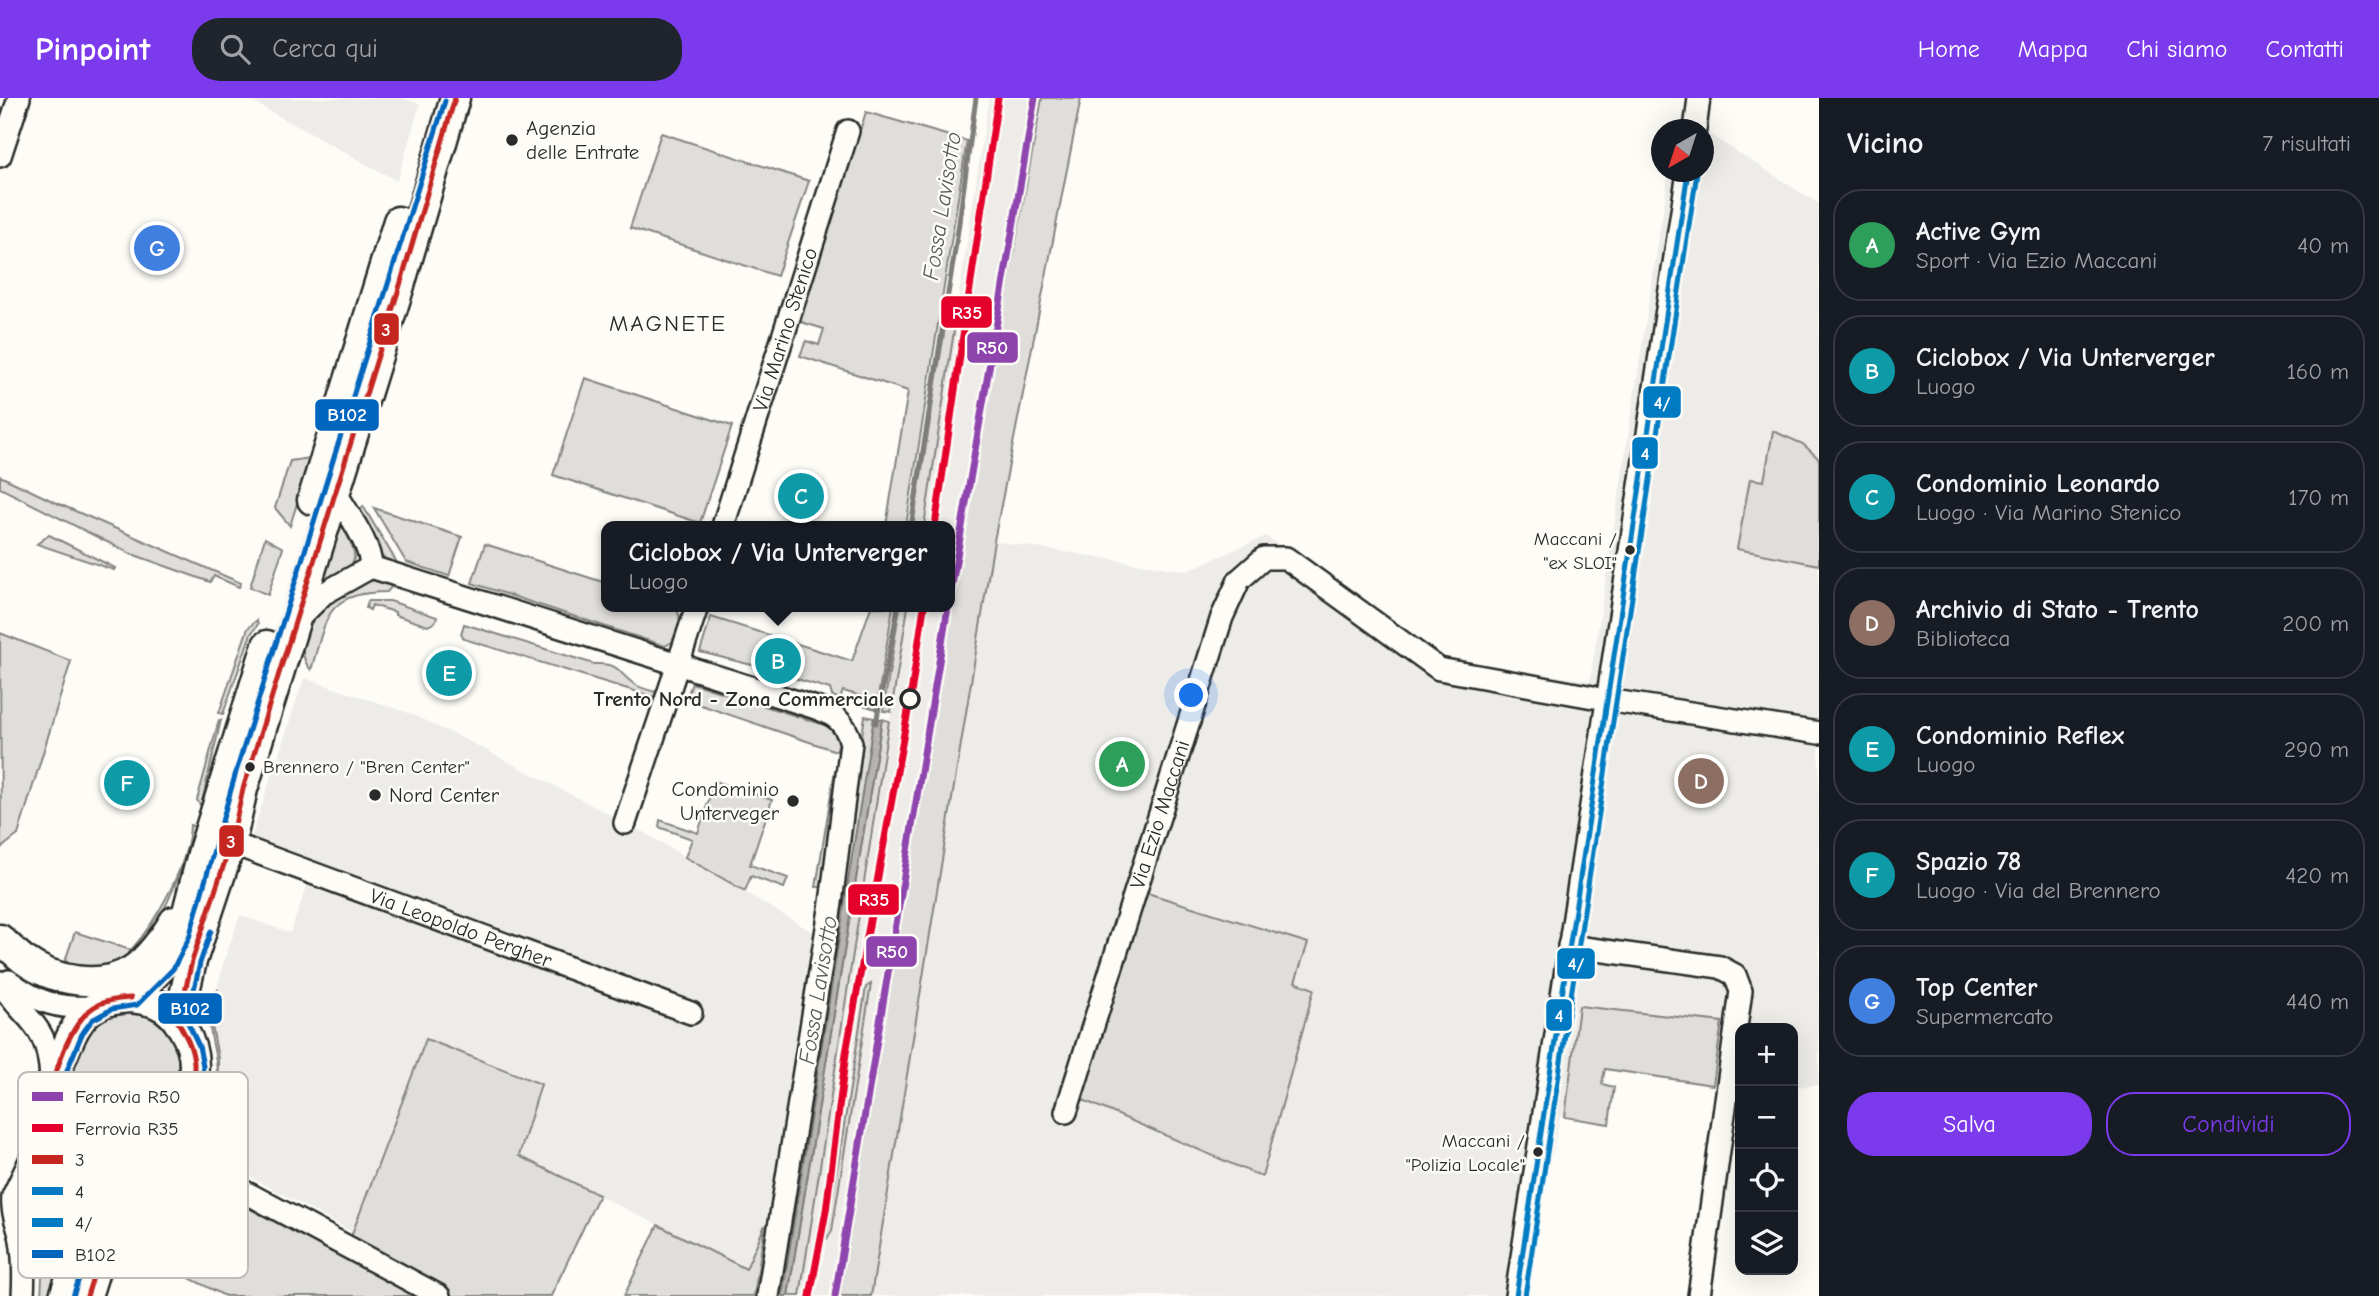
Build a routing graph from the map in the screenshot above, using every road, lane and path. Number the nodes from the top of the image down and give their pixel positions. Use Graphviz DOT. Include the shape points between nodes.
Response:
graph roads {
  1 [pos="19,98"];
  2 [pos="437,98"];
  3 [pos="455,98"];
  4 [pos="1699,98"];
  5 [pos="1696,119"];
  6 [pos="848,131"];
  7 [pos="1,147"];
  8 [pos="1686,182"];
  9 [pos="335,491"];
  10 [pos="725,521"];
  11 [pos="371,567"];
  12 [pos="696,612"];
  13 [pos="294,624"];
  14 [pos="680,664"];
  15 [pos="1600,698"];
  16 [pos="1819,733"];
  17 [pos="625,823"];
  18 [pos="231,843"];
  19 [pos="194,885"];
  20 [pos="0,939"];
  21 [pos="1569,946"];
  22 [pos="0,971"];
  23 [pos="0,982"];
  24 [pos="131,998"];
  25 [pos="95,1007"];
  26 [pos="691,1013"];
  27 [pos="178,1022"];
  28 [pos="51,1072"];
  29 [pos="57,1072"];
  30 [pos="193,1072"];
  31 [pos="1066,1112"];
  32 [pos="18,1186"];
  33 [pos="248,1194"];
  34 [pos="18,1231"];
  35 [pos="23,1278"];
  36 [pos="70,1278"];
  37 [pos="93,1278"];
  38 [pos="23,1296"];
  39 [pos="64,1296"];
  40 [pos="87,1296"];
  41 [pos="439,1296"];
  42 [pos="768,1296"];
  43 [pos="1516,1296"];
  44 [pos="1699,1296"];
  1 -- 7 [label="street"];
  2 -- 19 [label="main road"];
  3 -- 9 [label="main road"];
  4 -- 5 [label="street"];
  6 -- 10 [label="street, Via Marino Stenico"];
  8 -- 15 [label="street"];
  9 -- 11 [label="street" via="366,547"];
  9 -- 13 [label="main road"];
  11 -- 13 [label="street" via="323,594"];
  11 -- 14 [label="street"];
  12 -- 14 [label="street"];
  13 -- 18 [label="main road"];
  14 -- 17 [label="street"];
  14 -- 42 [label="street" via="830,713 842,722 851,743 831,903"];
  15 -- 16 [label="street, Via Ezio Maccani"];
  15 -- 21 [label="street"];
  15 -- 31 [label="street, Via Ezio Maccani" via="1439,669 1286,558 1265,558 1239,580 1222,617"];
  18 -- 26 [label="street, Via Leopoldo Pergher"];
  18 -- 27 [label="main road" via="192,961"];
  19 -- 20 [label="main road" via="167,933 134,970 115,978 94,982 52,975 25,961"];
  19 -- 24 [label="main road" via="174,952"];
  21 -- 43 [label="street"];
  21 -- 44 [label="street" via="1720,967 1735,975 1741,991"];
  22 -- 25 [label="street" via="30,996 51,1005"];
  23 -- 28 [label="street" via="41,1032"];
  24 -- 25 [label="main road"];
  24 -- 27 [label="main road" via="158,1004"];
  25 -- 29 [label="main road" via="74,1030"];
  27 -- 30 [label="main road" via="191,1049"];
  32 -- 34 [label="street" via="13,1196"];
  33 -- 41 [label="street"];
  35 -- 38 [label="street"];
  36 -- 39 [label="main road"];
  37 -- 40 [label="main road"];
}
